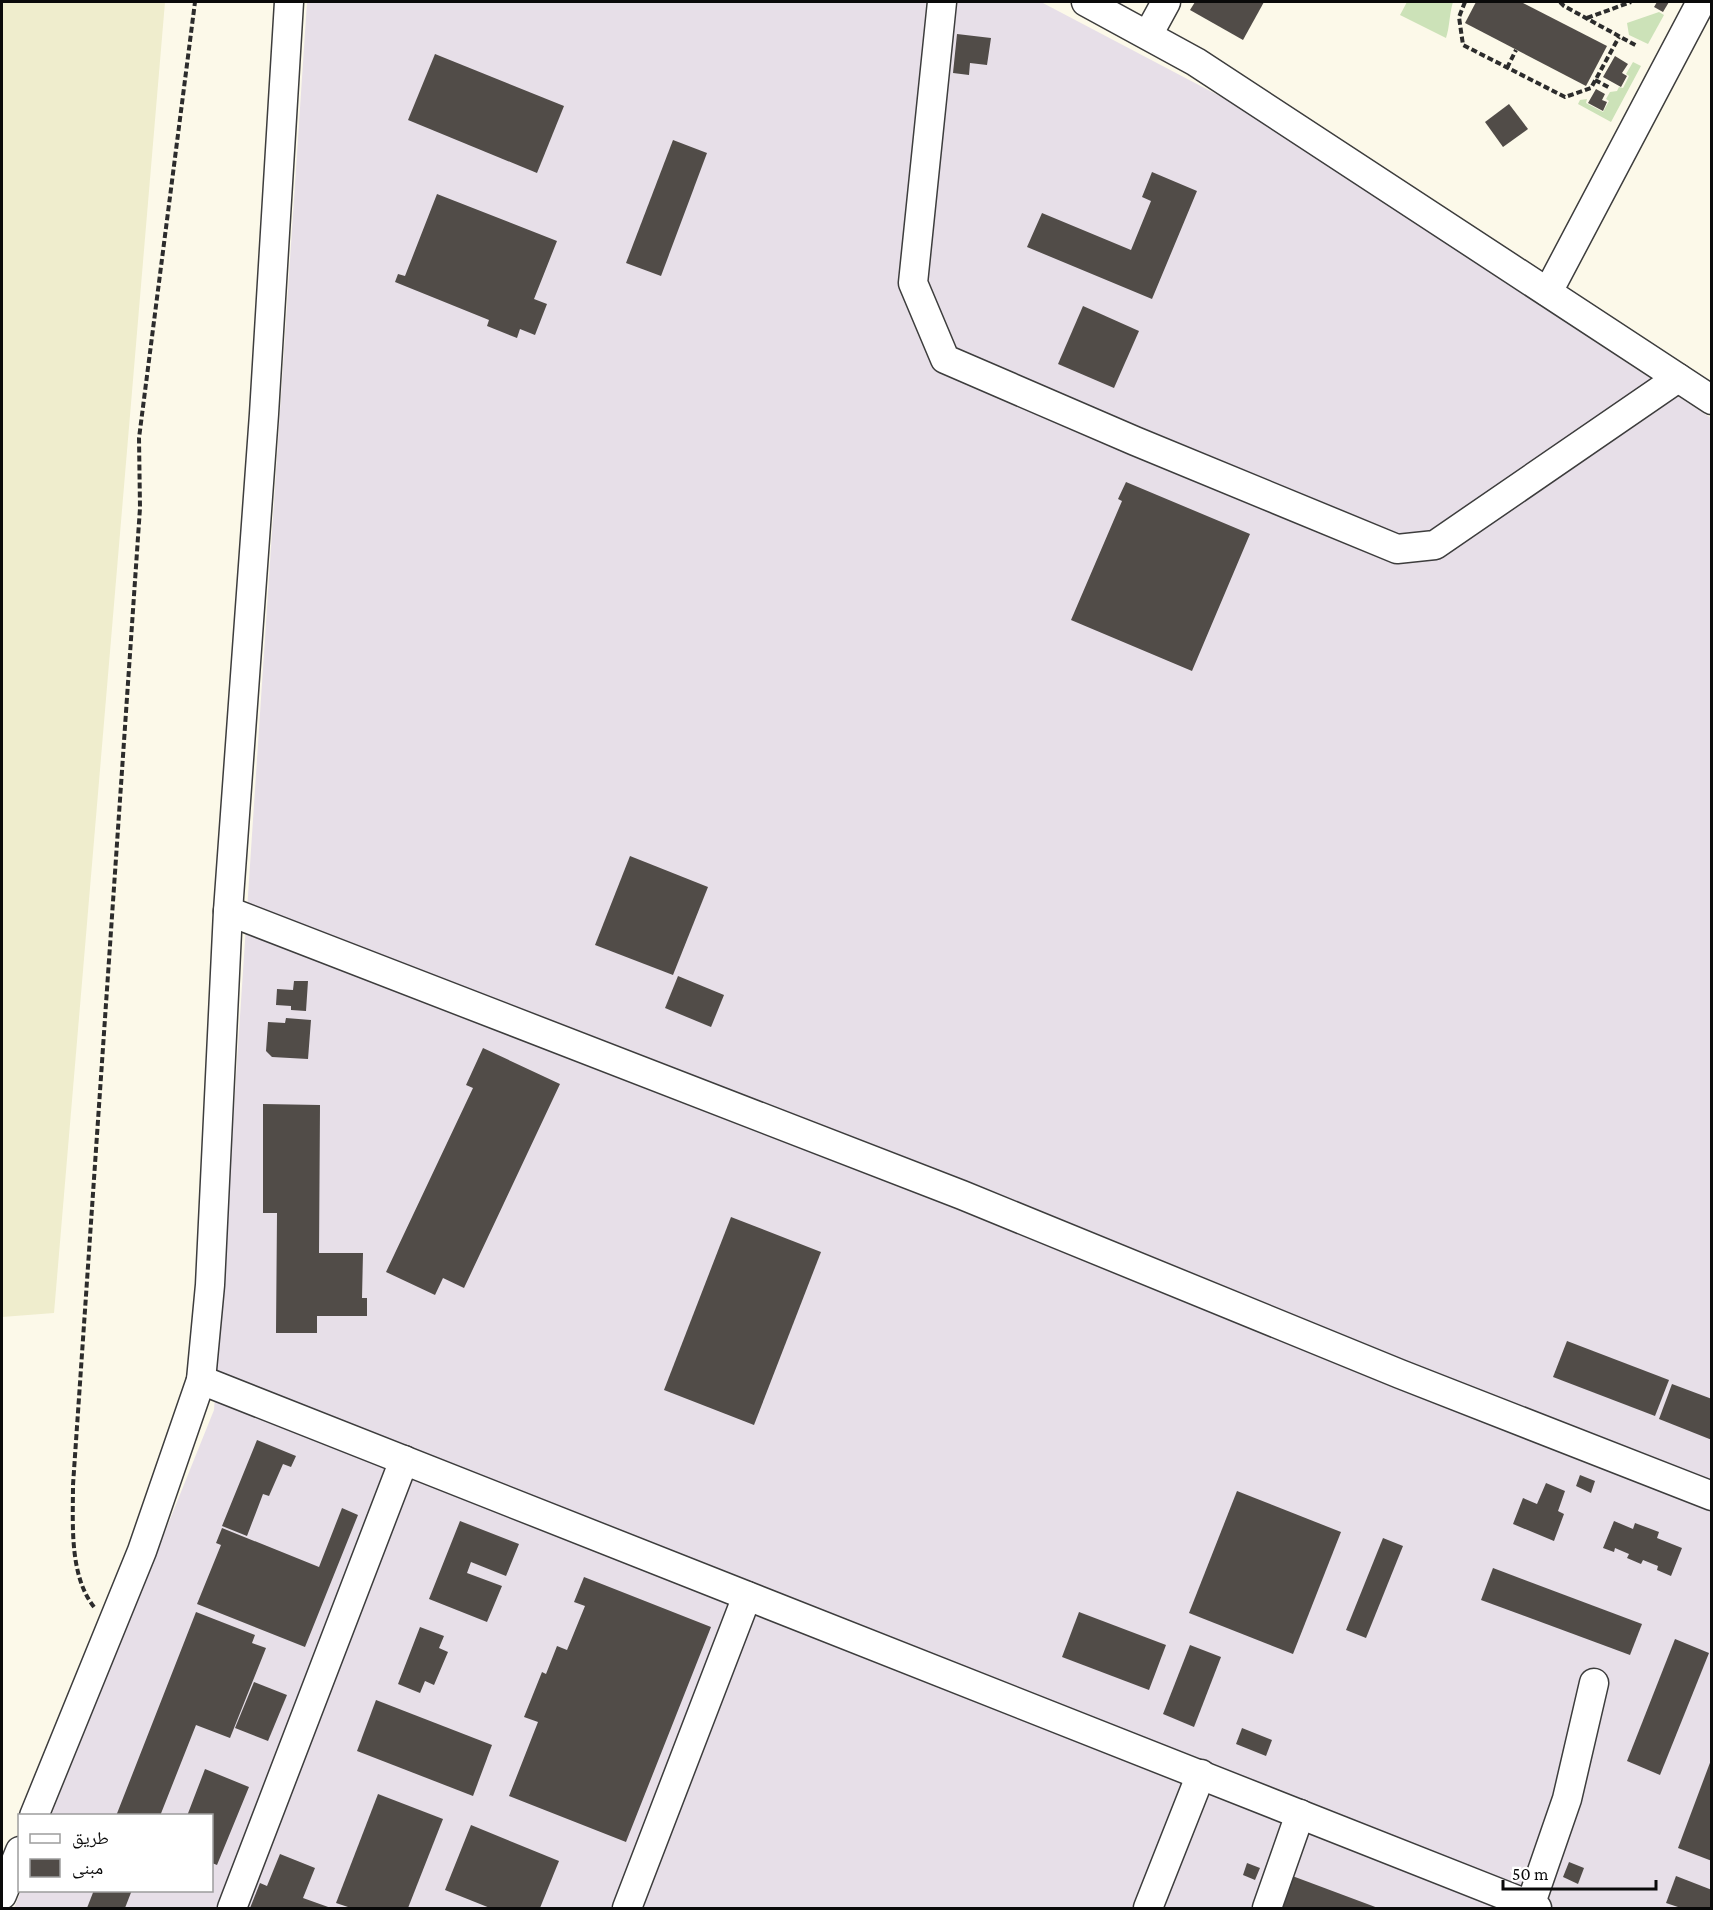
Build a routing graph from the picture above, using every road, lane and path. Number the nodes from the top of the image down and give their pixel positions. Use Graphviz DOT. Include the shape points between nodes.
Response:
graph roads {
  1 [pos="195,2"];
  2 [pos="289,2"];
  3 [pos="942,2"];
  4 [pos="1086,2"];
  5 [pos="1166,2"];
  6 [pos="1465,2"];
  7 [pos="1560,2"];
  8 [pos="1631,2"];
  9 [pos="1701,2"];
  10 [pos="1586,19"];
  11 [pos="1148,35"];
  12 [pos="1619,37"];
  13 [pos="1637,46"];
  14 [pos="1516,50"];
  15 [pos="1507,68"];
  16 [pos="1595,80"];
  17 [pos="1610,88"];
  18 [pos="1548,292"];
  19 [pos="1678,378"];
  20 [pos="1712,399"];
  21 [pos="228,911"];
  22 [pos="201,1380"];
  23 [pos="404,1460"];
  24 [pos="1712,1496"];
  25 [pos="747,1596"];
  26 [pos="111,1629"];
  27 [pos="1594,1683"];
  28 [pos="1201,1774"];
  29 [pos="34,1814"];
  30 [pos="1300,1814"];
  31 [pos="18,1856"];
  32 [pos="2,1894"];
  33 [pos="1534,1907"];
  34 [pos="232,1908"];
  35 [pos="627,1908"];
  36 [pos="1148,1908"];
  37 [pos="1267,1908"];
  1 -- 26 [label="path" via="139,438 140,508 73,1485 72,1540 84,1594"];
  2 -- 21 [label="street"];
  3 -- 19 [label="street" via="914,283 945,359 1397,549 1436,545"];
  4 -- 11 [label="street"];
  5 -- 11 [label="street"];
  6 -- 15 [label="path" via="1458,16 1462,45"];
  7 -- 10 [label="path"];
  8 -- 10 [label="path"];
  9 -- 18 [label="street"];
  10 -- 12 [label="path"];
  11 -- 18 [label="street" via="1196,62"];
  12 -- 13 [label="path"];
  12 -- 16 [label="path"];
  14 -- 15 [label="path"];
  15 -- 16 [label="path" via="1565,97 1591,88"];
  16 -- 17 [label="path"];
  18 -- 19 [label="street"];
  19 -- 20 [label="street"];
  21 -- 22 [label="street" via="210,1285"];
  21 -- 24 [label="street" via="962,1195"];
  22 -- 23 [label="street"];
  22 -- 26 [label="street"];
  23 -- 25 [label="street"];
  23 -- 34 [label="street"];
  25 -- 28 [label="street"];
  25 -- 35 [label="street"];
  26 -- 29 [label="street"];
  27 -- 33 [label="street" via="1567,1799"];
  28 -- 30 [label="street"];
  28 -- 36 [label="street"];
  30 -- 33 [label="street"];
  30 -- 37 [label="street"];
  31 -- 32 [label="street"];
}
